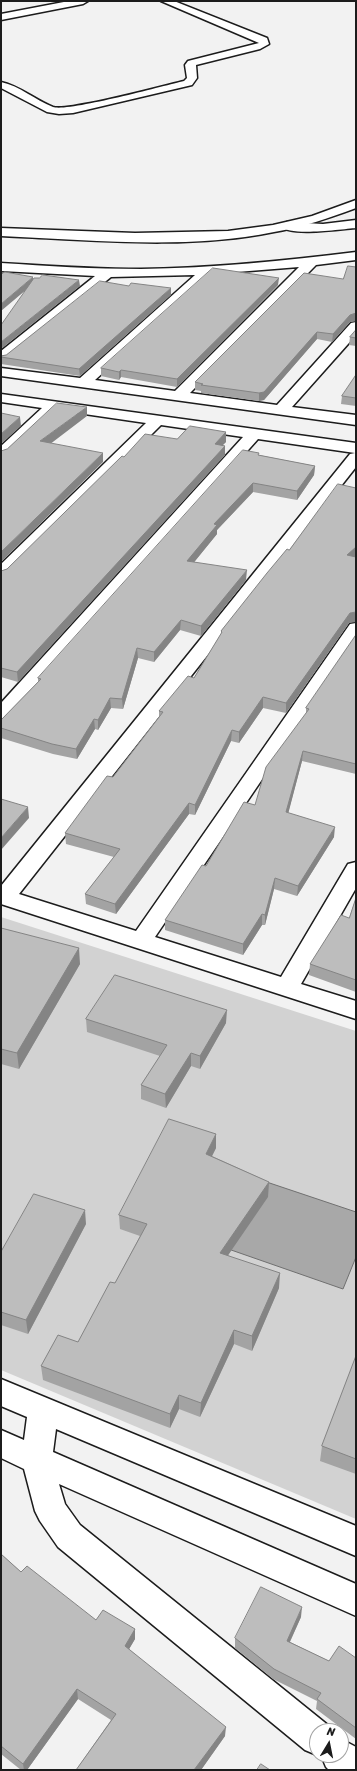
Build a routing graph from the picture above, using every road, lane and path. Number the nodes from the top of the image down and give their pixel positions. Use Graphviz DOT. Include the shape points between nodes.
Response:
graph roads {
  1 [pos="80,1"];
  2 [pos="166,1"];
  3 [pos="1,17"];
  4 [pos="1,85"];
  5 [pos="356,204"];
  6 [pos="356,224"];
  7 [pos="287,226"];
  8 [pos="1,232"];
  9 [pos="356,256"];
  10 [pos="311,262"];
  11 [pos="1,267"];
  12 [pos="15,268"];
  13 [pos="210,269"];
  14 [pos="107,272"];
  15 [pos="1,278"];
  16 [pos="356,326"];
  17 [pos="1,358"];
  18 [pos="1,372"];
  19 [pos="83,383"];
  20 [pos="179,396"];
  21 [pos="1,398"];
  22 [pos="54,405"];
  23 [pos="281,410"];
  24 [pos="158,420"];
  25 [pos="356,420"];
  26 [pos="254,434"];
  27 [pos="356,448"];
  28 [pos="1,454"];
  29 [pos="356,457"];
  30 [pos="1,574"];
  31 [pos="356,628"];
  32 [pos="1,715"];
  33 [pos="356,869"];
  34 [pos="2,897"];
  35 [pos="141,941"];
  36 [pos="287,988"];
  37 [pos="356,1010"];
  38 [pos="1,1392"];
  39 [pos="43,1410"];
  40 [pos="1,1444"];
  41 [pos="37,1460"];
  42 [pos="356,1541"];
  43 [pos="356,1600"];
  44 [pos="309,1731"];
  45 [pos="348,1763"];
  46 [pos="356,1770"];
  1 -- 3 [label="street"];
  2 -- 4 [label="street" via="264,40 264,44 192,63 192,78 188,83 73,110 51,110"];
  5 -- 7 [label="street" via="319,218"];
  6 -- 7 [label="street" via="323,228"];
  7 -- 8 [label="street" via="233,234 136,238"];
  9 -- 10 [label="street"];
  10 -- 13 [label="street"];
  10 -- 20 [label="street"];
  11 -- 12 [label="street"];
  12 -- 14 [label="street"];
  12 -- 15 [label="street"];
  13 -- 14 [label="street"];
  13 -- 19 [label="street"];
  14 -- 17 [label="street"];
  16 -- 23 [label="street"];
  18 -- 19 [label="street"];
  19 -- 20 [label="street"];
  20 -- 23 [label="street"];
  21 -- 22 [label="street"];
  22 -- 24 [label="street"];
  22 -- 28 [label="street"];
  23 -- 25 [label="street"];
  24 -- 26 [label="street"];
  24 -- 30 [label="street"];
  26 -- 27 [label="street"];
  26 -- 32 [label="street"];
  29 -- 34 [label="street"];
  31 -- 35 [label="street"];
  33 -- 36 [label="street"];
  34 -- 35 [label="street"];
  35 -- 36 [label="street"];
  36 -- 37 [label="street"];
  38 -- 39 [label="street"];
  39 -- 41 [label="street"];
  39 -- 42 [label="street"];
  40 -- 41 [label="street"];
  41 -- 43 [label="street"];
  41 -- 44 [label="street" via="51,1511 69,1536"];
  45 -- 46 [label="street"];
}
